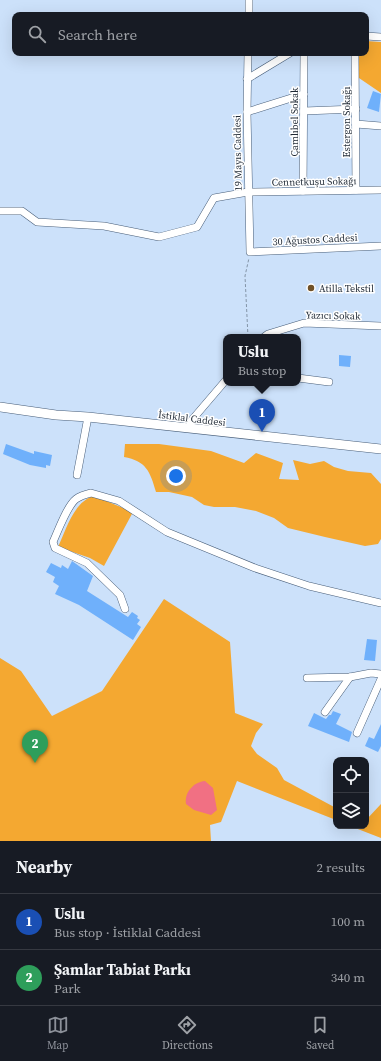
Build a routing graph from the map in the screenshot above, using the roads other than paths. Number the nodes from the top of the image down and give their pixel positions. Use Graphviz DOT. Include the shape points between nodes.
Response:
graph roads {
  1 [pos="249,0"];
  2 [pos="249,12"];
  3 [pos="369,36"];
  4 [pos="381,37"];
  5 [pos="248,56"];
  6 [pos="285,56"];
  7 [pos="304,56"];
  8 [pos="355,56"];
  9 [pos="247,79"];
  10 [pos="304,94"];
  11 [pos="356,109"];
  12 [pos="304,111"];
  13 [pos="247,112"];
  14 [pos="356,124"];
  15 [pos="381,126"];
  16 [pos="356,190"];
  17 [pos="381,190"];
  18 [pos="303,191"];
  19 [pos="248,192"];
  20 [pos="0,211"];
  21 [pos="381,246"];
  22 [pos="250,252"];
  23 [pos="381,326"];
  24 [pos="268,334"];
  25 [pos="301,378"];
  26 [pos="330,382"];
  27 [pos="223,384"];
  28 [pos="0,407"];
  29 [pos="88,417"];
  30 [pos="189,428"];
  31 [pos="381,449"];
  32 [pos="77,475"];
  33 [pos="381,603"];
  34 [pos="125,609"];
  35 [pos="381,674"];
  36 [pos="307,678"];
  37 [pos="350,678"];
  38 [pos="381,679"];
  39 [pos="325,712"];
  40 [pos="357,733"];
  1 -- 2 [label="street"];
  3 -- 4 [label="street"];
  5 -- 9 [label="street, 19 Mayıs Caddesi"];
  6 -- 9 [label="street"];
  7 -- 10 [label="street, Çamlıbel Sokak"];
  8 -- 11 [label="street, Estergon Sokağı"];
  9 -- 13 [label="street, 19 Mayıs Caddesi"];
  10 -- 12 [label="street, Çamlıbel Sokak"];
  10 -- 13 [label="street"];
  11 -- 12 [label="street"];
  11 -- 14 [label="street, Estergon Sokağı"];
  12 -- 18 [label="street, Çamlıbel Sokak"];
  13 -- 19 [label="street, 19 Mayıs Caddesi"];
  14 -- 15 [label="street"];
  14 -- 16 [label="street, Estergon Sokağı"];
  16 -- 17 [label="street, Cennetkuşu Sokağı"];
  16 -- 18 [label="street, Cennetkuşu Sokağı"];
  18 -- 19 [label="street, Cennetkuşu Sokağı"];
  19 -- 20 [label="street, Cennetkuşu Sokağı" via="214,198 197,227 159,237 104,226 38,222 22,211"];
  19 -- 22 [label="street, 19 Mayıs Caddesi"];
  21 -- 22 [label="street, 30 Ağustos Caddesi"];
  23 -- 24 [label="street, Yazıcı Sokak" via="304,323"];
  25 -- 26 [label="street"];
  27 -- 30 [label="street" via="191,421"];
  28 -- 29 [label="main road, İstiklal Caddesi"];
  29 -- 30 [label="main road, İstiklal Caddesi"];
  29 -- 32 [label="street"];
  30 -- 31 [label="main road, İstiklal Caddesi"];
  33 -- 34 [label="street" via="309,586 255,568 167,532 119,501 88,494 76,499 53,542 55,548 87,563 120,595"];
  35 -- 37 [label="street" via="371,673"];
  36 -- 37 [label="street"];
  37 -- 39 [label="street"];
  38 -- 40 [label="street"];
}
